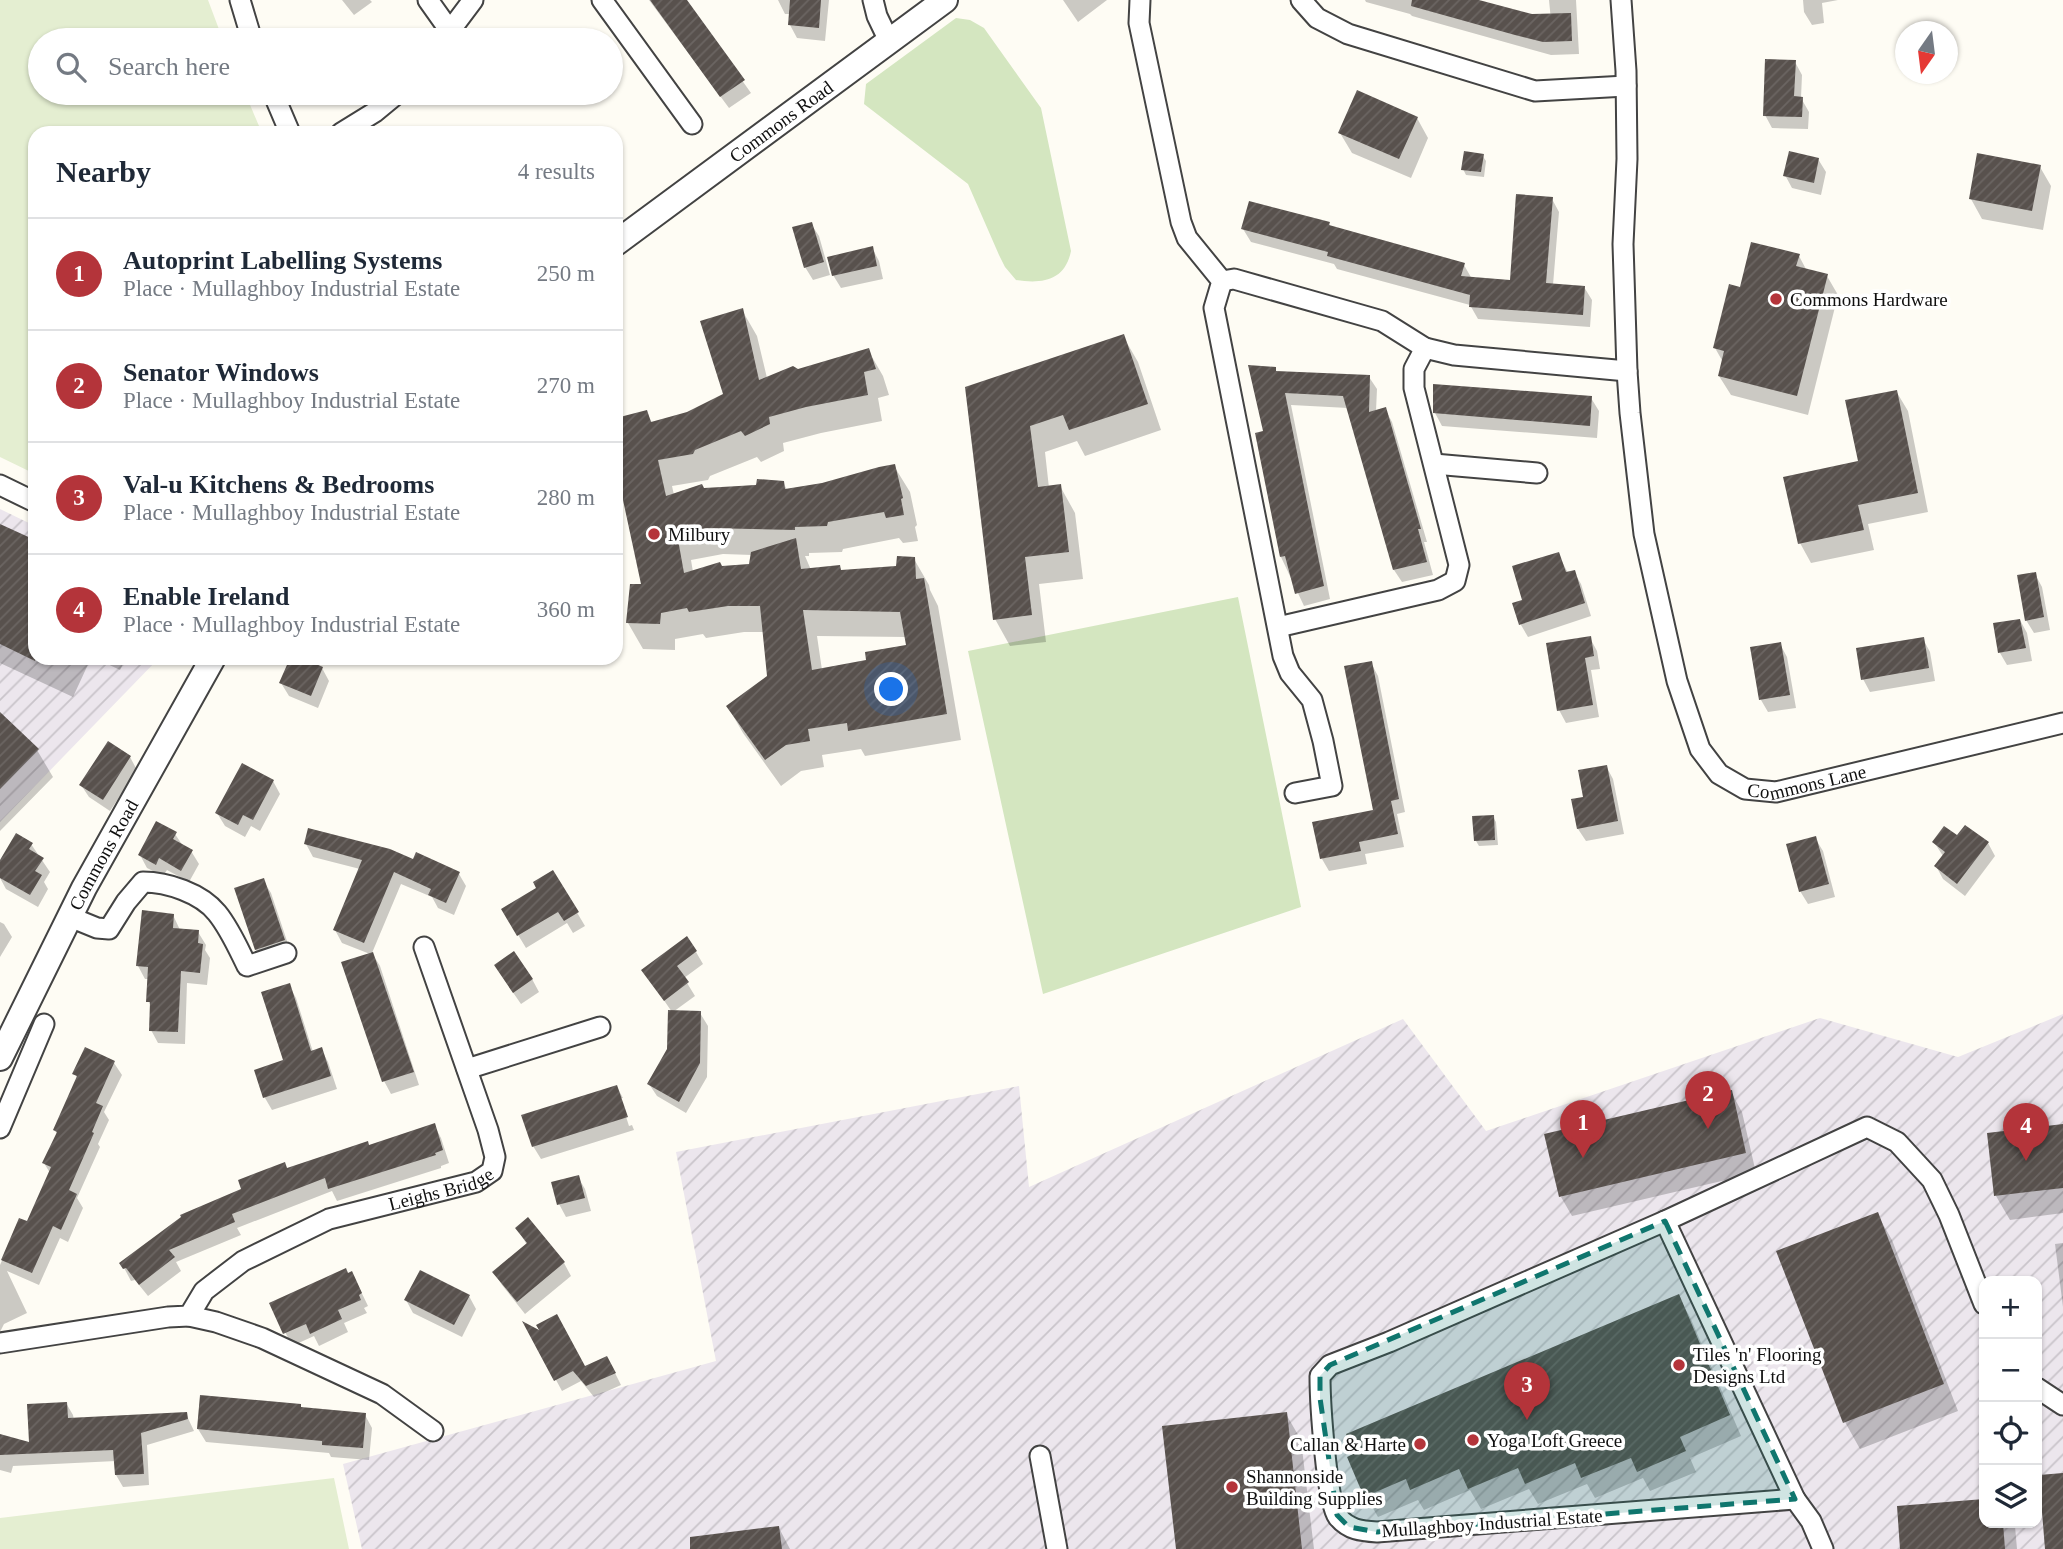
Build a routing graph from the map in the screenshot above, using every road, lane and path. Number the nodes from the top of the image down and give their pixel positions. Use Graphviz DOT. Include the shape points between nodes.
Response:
graph roads {
  1 [pos="240,0"];
  2 [pos="428,0"];
  3 [pos="473,0"];
  4 [pos="602,0"];
  5 [pos="873,0"];
  6 [pos="945,0"];
  7 [pos="1140,0"];
  8 [pos="1301,0"];
  9 [pos="1621,0"];
  10 [pos="248,28"];
  11 [pos="443,28"];
  12 [pos="452,28"];
  13 [pos="622,28"];
  14 [pos="623,29"];
  15 [pos="889,41"];
  16 [pos="1626,86"];
  17 [pos="278,105"];
  18 [pos="383,105"];
  19 [pos="692,124"];
  20 [pos="287,126"];
  21 [pos="352,126"];
  22 [pos="623,238"];
  23 [pos="1222,281"];
  24 [pos="1425,348"];
  25 [pos="1627,370"];
  26 [pos="1434,464"];
  27 [pos="1537,472"];
  28 [pos="0,485"];
  29 [pos="28,499"];
  30 [pos="1278,627"];
  31 [pos="209,665"];
  32 [pos="2063,723"];
  33 [pos="1295,793"];
  34 [pos="70,917"];
  35 [pos="424,947"];
  36 [pos="286,953"];
  37 [pos="44,1024"];
  38 [pos="600,1027"];
  39 [pos="0,1058"];
  40 [pos="467,1069"];
  41 [pos="0,1128"];
  42 [pos="1665,1221"];
  43 [pos="1979,1291"];
  44 [pos="189,1316"];
  45 [pos="0,1343"];
  46 [pos="2042,1391"];
  47 [pos="2063,1405"];
  48 [pos="433,1431"];
  49 [pos="1040,1456"];
  50 [pos="1795,1499"];
  51 [pos="1057,1549"];
  52 [pos="1823,1549"];
  1 -- 10 [label="street"];
  2 -- 11 [label="street"];
  3 -- 12 [label="street"];
  4 -- 13 [label="street"];
  5 -- 15 [label="street"];
  6 -- 15 [label="street, Commons Road"];
  7 -- 23 [label="street" via="1139,23 1181,222 1187,238"];
  8 -- 16 [label="street" via="1317,19 1348,34 1535,91"];
  9 -- 16 [label="street, Commons Lane"];
  14 -- 19 [label="street"];
  15 -- 22 [label="street, Commons Road"];
  16 -- 25 [label="street, Commons Lane" via="1623,244"];
  17 -- 20 [label="street"];
  18 -- 21 [label="street"];
  23 -- 24 [label="street" via="1234,279 1382,321"];
  23 -- 30 [label="street" via="1214,308"];
  24 -- 25 [label="street" via="1454,355"];
  24 -- 26 [label="street" via="1415,369 1414,388"];
  25 -- 32 [label="street, Commons Lane" via="1644,534 1677,681 1700,749 1718,774 1745,789 1776,792"];
  26 -- 27 [label="street"];
  26 -- 30 [label="street" via="1459,565 1455,582 1438,590"];
  28 -- 29 [label="street"];
  30 -- 33 [label="street" via="1290,673 1312,700 1332,786"];
  31 -- 34 [label="street, Commons Road"];
  34 -- 36 [label="street" via="109,929 143,882 161,882 190,892 216,910 247,966"];
  34 -- 39 [label="street, Commons Road"];
  35 -- 40 [label="street, Leighs Bridge"];
  37 -- 41 [label="street"];
  38 -- 40 [label="street"];
  40 -- 44 [label="street, Leighs Bridge" via="495,1157 492,1171 476,1182 329,1219 243,1261 204,1291"];
  42 -- 43 [label="street, Mullaghboy Industrial Estate" via="1867,1126 1897,1142 1932,1180"];
  42 -- 50 [label="street"];
  42 -- 50 [label="street, Mullaghboy Industrial Estate" via="1330,1365 1320,1376 1320,1398 1337,1515 1349,1528 1377,1532"];
  44 -- 45 [label="street"];
  44 -- 48 [label="street" via="273,1343 382,1394"];
  46 -- 47 [label="street"];
  49 -- 51 [label="street"];
  50 -- 52 [label="street"];
}
